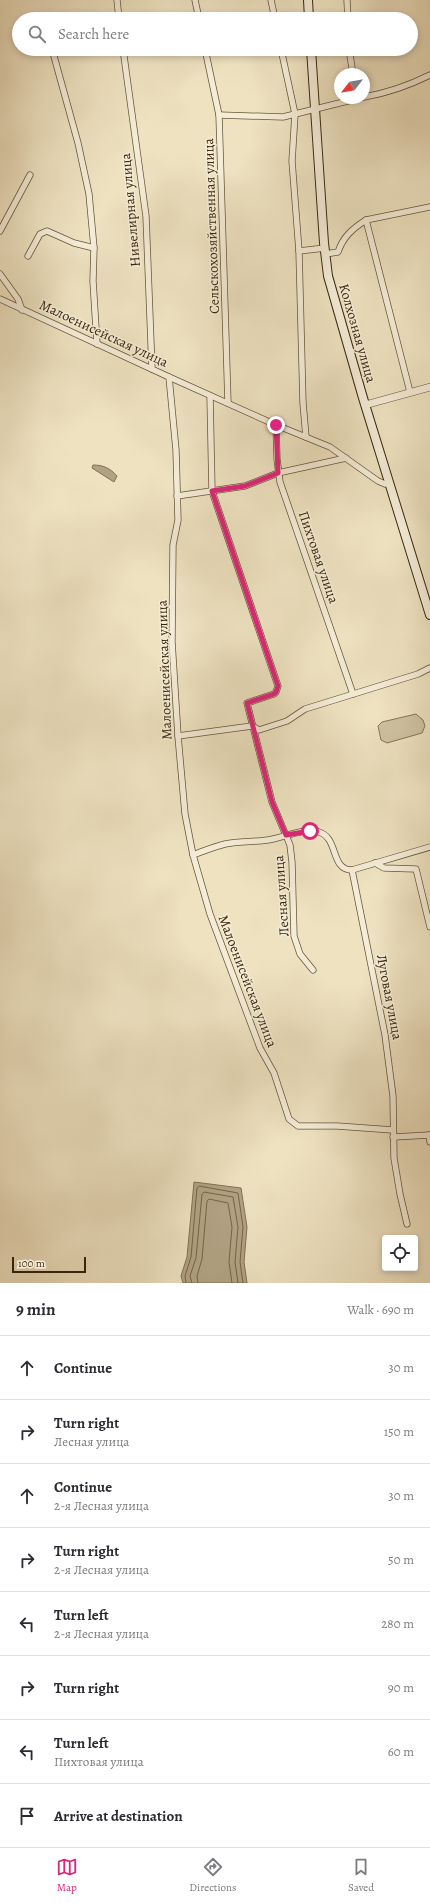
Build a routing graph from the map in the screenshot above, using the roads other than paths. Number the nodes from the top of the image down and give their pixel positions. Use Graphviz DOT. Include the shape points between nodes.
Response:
graph roads {
  1 [pos="117,0"];
  2 [pos="195,0"];
  3 [pos="270,0"];
  4 [pos="308,0"];
  5 [pos="347,0"];
  6 [pos="118,12"];
  7 [pos="198,12"];
  8 [pos="273,12"];
  9 [pos="309,12"];
  10 [pos="348,12"];
  11 [pos="54,56"];
  12 [pos="124,56"];
  13 [pos="207,56"];
  14 [pos="283,56"];
  15 [pos="311,56"];
  16 [pos="350,56"];
  17 [pos="352,68"];
  18 [pos="430,75"];
  19 [pos="370,96"];
  20 [pos="334,104"];
  21 [pos="315,108"];
  22 [pos="295,114"];
  23 [pos="220,115"];
  24 [pos="30,175"];
  25 [pos="430,207"];
  26 [pos="366,220"];
  27 [pos="0,231"];
  28 [pos="94,248"];
  29 [pos="299,251"];
  30 [pos="325,251"];
  31 [pos="28,256"];
  32 [pos="0,274"];
  33 [pos="0,299"];
  34 [pos="22,310"];
  35 [pos="97,344"];
  36 [pos="152,369"];
  37 [pos="170,377"];
  38 [pos="430,386"];
  39 [pos="410,392"];
  40 [pos="210,396"];
  41 [pos="228,403"];
  42 [pos="365,405"];
  43 [pos="276,425"];
  44 [pos="306,437"];
  45 [pos="346,458"];
  46 [pos="278,473"];
  47 [pos="390,483"];
  48 [pos="212,491"];
  49 [pos="177,496"];
  50 [pos="430,615"];
  51 [pos="430,668"];
  52 [pos="353,694"];
  53 [pos="252,726"];
  54 [pos="178,736"];
  55 [pos="286,835"];
  56 [pos="430,847"];
  57 [pos="193,855"];
  58 [pos="375,863"];
  59 [pos="352,870"];
  60 [pos="430,927"];
  61 [pos="313,970"];
  62 [pos="393,1130"];
  63 [pos="430,1135"];
  64 [pos="393,1137"];
  65 [pos="430,1142"];
  66 [pos="407,1224"];
  1 -- 6 [label="street"];
  2 -- 7 [label="street"];
  3 -- 8 [label="street"];
  4 -- 9 [label="main road"];
  5 -- 10 [label="street"];
  11 -- 28 [label="street" via="89,194"];
  12 -- 36 [label="street, Нивелирная улица" via="146,216"];
  13 -- 23 [label="street, Сельскохозяйственная улица"];
  14 -- 22 [label="street"];
  15 -- 21 [label="main road, Колхозная улица"];
  16 -- 17 [label="street"];
  18 -- 19 [label="street" via="409,86"];
  20 -- 21 [label="street"];
  21 -- 22 [label="street"];
  21 -- 30 [label="main road, Колхозная улица"];
  22 -- 23 [label="street" via="283,117"];
  22 -- 29 [label="street" via="292,161"];
  23 -- 41 [label="street, Сельскохозяйственная улица"];
  24 -- 27 [label="street"];
  25 -- 26 [label="street"];
  26 -- 30 [label="street" via="342,241 338,252"];
  26 -- 39 [label="street"];
  28 -- 31 [label="street" via="74,243 47,231 40,234"];
  28 -- 35 [label="street"];
  29 -- 30 [label="street"];
  29 -- 44 [label="street"];
  30 -- 42 [label="main road, Колхозная улица" via="333,295"];
  32 -- 34 [label="street" via="18,299"];
  33 -- 34 [label="street, Малоенисейская улица"];
  34 -- 35 [label="street, Малоенисейская улица"];
  35 -- 36 [label="street, Малоенисейская улица"];
  36 -- 37 [label="street, Малоенисейская улица"];
  37 -- 40 [label="street"];
  37 -- 49 [label="street, Малоенисейская улица"];
  38 -- 39 [label="street"];
  39 -- 42 [label="street"];
  40 -- 41 [label="street"];
  40 -- 48 [label="street"];
  41 -- 43 [label="street"];
  42 -- 47 [label="main road, Колхозная улица"];
  43 -- 44 [label="street"];
  43 -- 46 [label="street, Пихтовая улица"];
  44 -- 45 [label="street" via="330,447"];
  45 -- 46 [label="street"];
  45 -- 47 [label="street" via="378,481"];
  46 -- 48 [label="street" via="245,486"];
  46 -- 52 [label="street, Пихтовая улица"];
  47 -- 50 [label="main road, Колхозная улица"];
  48 -- 49 [label="street"];
  48 -- 53 [label="street, Лесная улица" via="278,686 274,694 247,703"];
  49 -- 54 [label="street, Малоенисейская улица" via="178,520 173,545 172,642"];
  51 -- 52 [label="street"];
  52 -- 53 [label="street" via="305,708 287,721 273,726 259,730"];
  53 -- 54 [label="street"];
  53 -- 55 [label="street, Лесная улица" via="272,802"];
  54 -- 57 [label="street, Малоенисейская улица" via="185,814"];
  55 -- 57 [label="street" via="268,840 225,844"];
  55 -- 59 [label="street" via="318,831 330,842 339,865 343,869"];
  55 -- 61 [label="street, Лесная улица" via="292,862 294,936 300,954"];
  56 -- 58 [label="street"];
  57 -- 62 [label="street, Малоенисейская улица" via="210,914 252,1030 274,1073 289,1119 298,1126"];
  58 -- 59 [label="street"];
  58 -- 60 [label="street" via="384,868 416,869"];
  59 -- 62 [label="street, Луговая улица" via="385,1035 393,1096"];
  62 -- 64 [label="street, Луговая улица"];
  63 -- 64 [label="street"];
  63 -- 65 [label="street"];
  64 -- 66 [label="street, Луговая улица" via="394,1158"];
}
